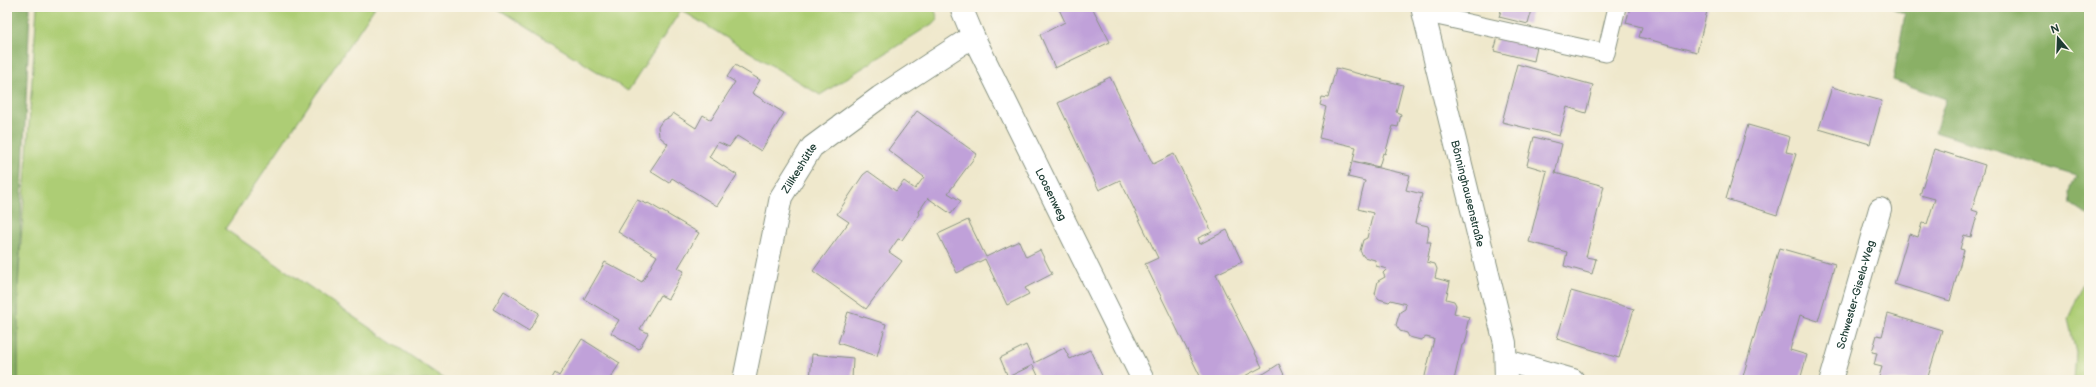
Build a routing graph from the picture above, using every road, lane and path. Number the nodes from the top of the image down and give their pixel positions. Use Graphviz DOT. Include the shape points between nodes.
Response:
graph roads {
  1 [pos="961,7"];
  2 [pos="1617,7"];
  3 [pos="1422,10"];
  4 [pos="973,36"];
  5 [pos="1880,209"];
  6 [pos="1506,370"];
  7 [pos="744,380"];
  8 [pos="1143,380"];
  9 [pos="1574,380"];
  10 [pos="1831,380"];
  1 -- 4 [label="street, Loosenweg"];
  2 -- 3 [label="lane" via="1606,53"];
  3 -- 6 [label="street, Bönninghausenstraße" via="1505,343"];
  4 -- 7 [label="street, Zillkeshütte" via="880,97 812,147 781,197"];
  4 -- 8 [label="street, Loosenweg"];
  5 -- 10 [label="street, Schwester-Gisela-Weg"];
  6 -- 9 [label="street"];
}
